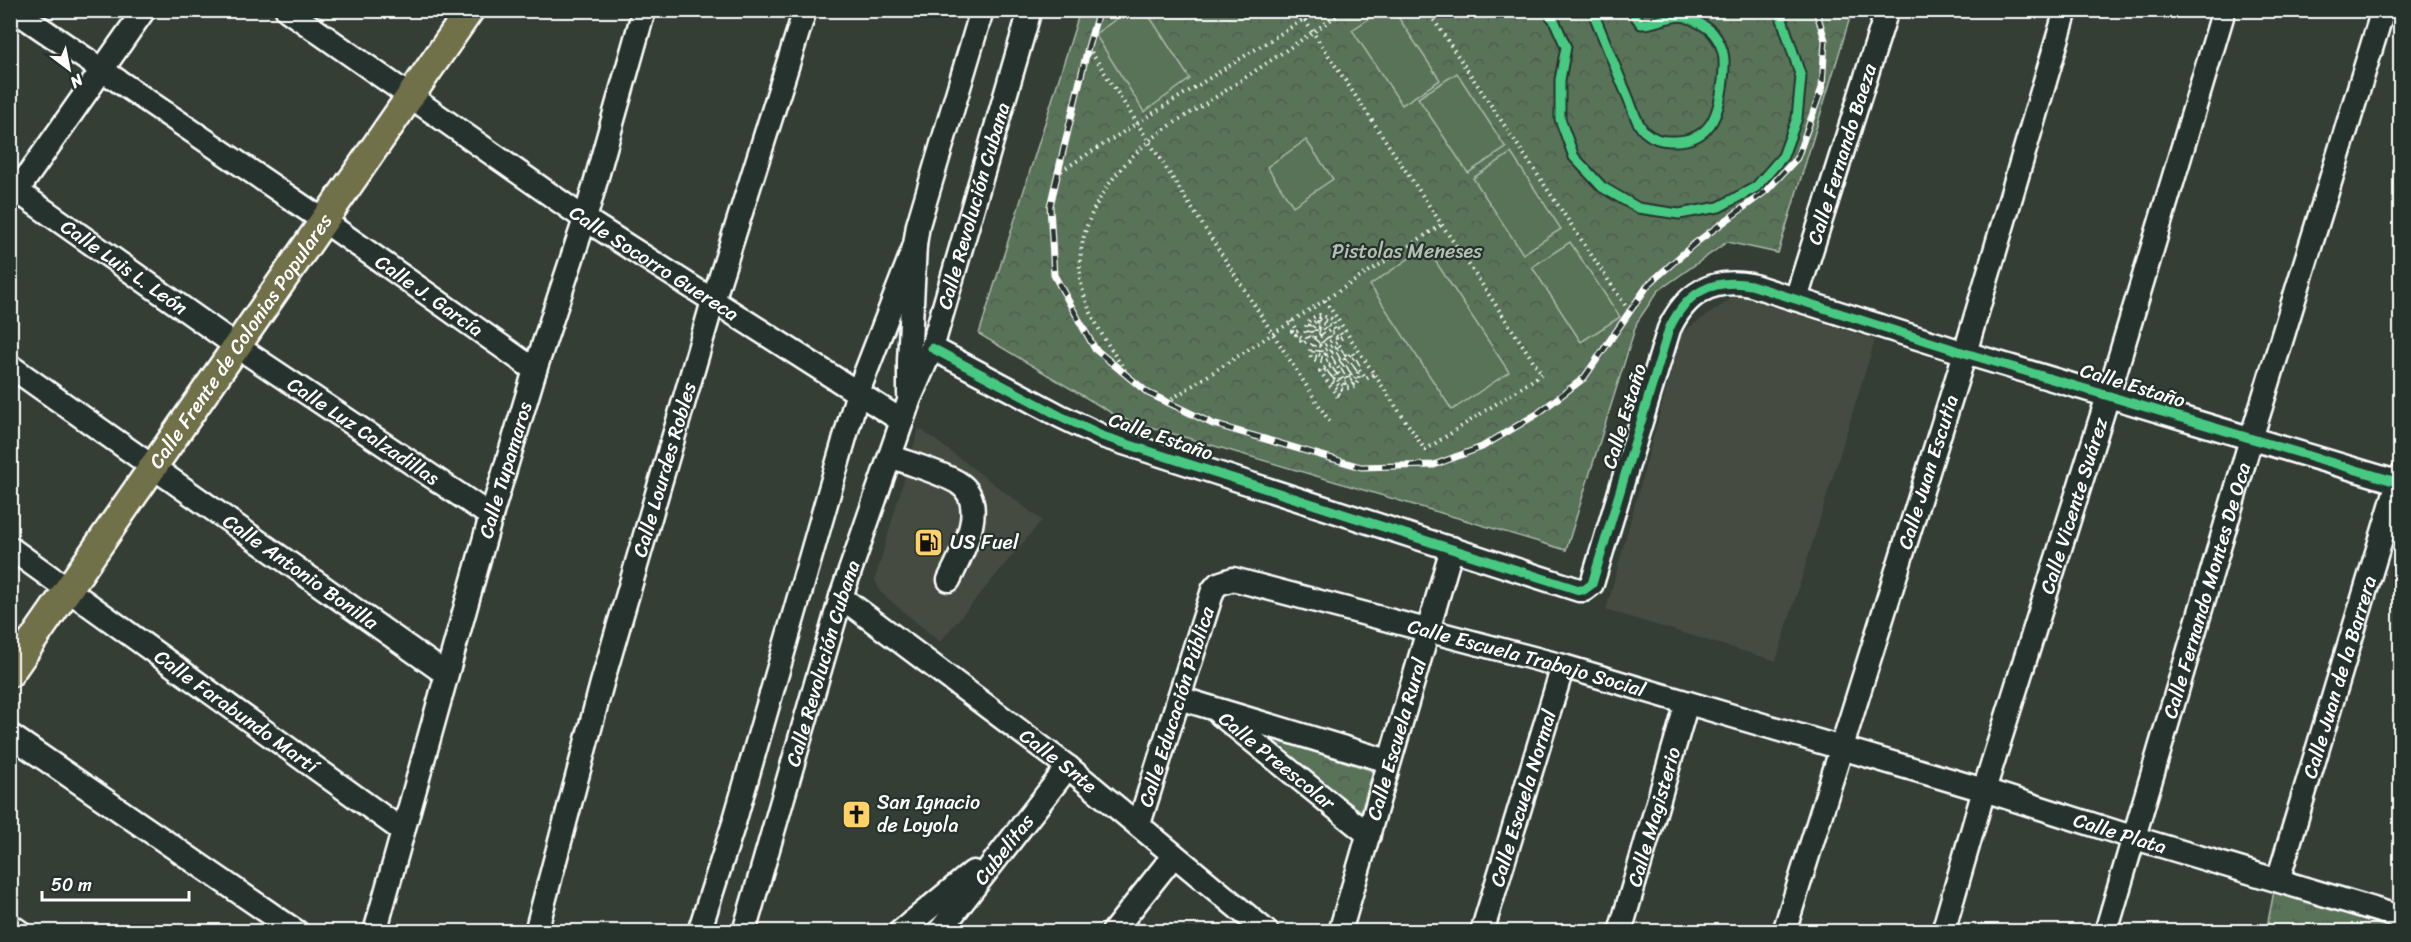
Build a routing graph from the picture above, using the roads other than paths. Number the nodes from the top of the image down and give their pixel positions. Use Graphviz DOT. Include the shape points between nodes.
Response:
graph roads {
  1 [pos="14,10"];
  2 [pos="144,10"];
  3 [pos="287,10"];
  4 [pos="470,10"];
  5 [pos="644,10"];
  6 [pos="805,10"];
  7 [pos="982,10"];
  8 [pos="1030,10"];
  9 [pos="1887,10"];
  10 [pos="2066,10"];
  11 [pos="2224,10"];
  12 [pos="2383,10"];
  13 [pos="102,71"];
  14 [pos="411,95"];
  15 [pos="13,193"];
  16 [pos="585,219"];
  17 [pos="324,221"];
  18 [pos="915,245"];
  19 [pos="1796,299"];
  20 [pos="713,301"];
  21 [pos="238,346"];
  22 [pos="932,348"];
  23 [pos="1965,353"];
  24 [pos="10,366"];
  25 [pos="535,370"];
  26 [pos="858,392"];
  27 [pos="2108,396"];
  28 [pos="910,398"];
  29 [pos="902,421"];
  30 [pos="2251,439"];
  31 [pos="891,456"];
  32 [pos="154,467"];
  33 [pos="2400,480"];
  34 [pos="490,516"];
  35 [pos="10,548"];
  36 [pos="1452,548"];
  37 [pos="949,580"];
  38 [pos="70,589"];
  39 [pos="1213,590"];
  40 [pos="841,597"];
  41 [pos="1428,629"];
  42 [pos="1563,666"];
  43 [pos="10,673"];
  44 [pos="446,674"];
  45 [pos="1179,698"];
  46 [pos="1687,703"];
  47 [pos="1214,709"];
  48 [pos="10,735"];
  49 [pos="1840,748"];
  50 [pos="1388,761"];
  51 [pos="1068,767"];
  52 [pos="1984,790"];
  53 [pos="1139,824"];
  54 [pos="403,831"];
  55 [pos="1369,835"];
  56 [pos="2135,838"];
  57 [pos="1003,848"];
  58 [pos="1174,855"];
  59 [pos="2277,880"];
  60 [pos="2400,916"];
  61 [pos="10,925"];
  62 [pos="20,932"];
  63 [pos="297,932"];
  64 [pos="375,932"];
  65 [pos="536,932"];
  66 [pos="699,932"];
  67 [pos="744,932"];
  68 [pos="900,932"];
  69 [pos="939,932"];
  70 [pos="1113,932"];
  71 [pos="1267,932"];
  72 [pos="1340,932"];
  73 [pos="1482,932"];
  74 [pos="1620,932"];
  75 [pos="1784,932"];
  76 [pos="1942,932"];
  77 [pos="2106,932"];
  1 -- 13 [label="street, Calle J. García"];
  2 -- 13 [label="street"];
  3 -- 14 [label="street, Calle Socorro Guereca"];
  4 -- 14 [label="main road, Calle Frente de Colonias Populares"];
  5 -- 16 [label="street, Calle Tupamaros"];
  6 -- 20 [label="street, Calle Lourdes Robles"];
  7 -- 18 [label="street, Calle Revolución Cubana"];
  8 -- 22 [label="street, Calle Revolución Cubana"];
  9 -- 19 [label="street, Calle Fernando Baeza"];
  10 -- 23 [label="street, Calle Juan Escutia"];
  11 -- 27 [label="street, Calle Vicente Suárez"];
  12 -- 30 [label="street, Calle Fernando Montes De Oca"];
  13 -- 15 [label="street"];
  13 -- 17 [label="street, Calle J. García"];
  14 -- 16 [label="street, Calle Socorro Guereca"];
  14 -- 17 [label="main road, Calle Frente de Colonias Populares"];
  15 -- 21 [label="street, Calle Luis L. León"];
  16 -- 20 [label="street, Calle Socorro Guereca"];
  16 -- 25 [label="street, Calle Tupamaros"];
  17 -- 21 [label="main road, Calle Frente de Colonias Populares"];
  17 -- 25 [label="street, Calle J. García"];
  18 -- 26 [label="street"];
  18 -- 28 [label="street, Calle Revolución Cubana"];
  19 -- 23 [label="street, Calle Estaño"];
  19 -- 36 [label="street, Calle Estaño" via="1737,282 1701,291 1680,309 1669,329 1589,588 1579,590"];
  20 -- 26 [label="street, Calle Socorro Guereca"];
  20 -- 65 [label="street, Calle Lourdes Robles" via="602,683"];
  21 -- 32 [label="main road, Calle Frente de Colonias Populares"];
  21 -- 34 [label="street, Calle Luz Calzadillas"];
  22 -- 28 [label="street, Calle Revolución Cubana"];
  22 -- 36 [label="street, Calle Estaño" via="1102,436"];
  23 -- 27 [label="street, Calle Estaño"];
  23 -- 49 [label="street, Calle Juan Escutia"];
  24 -- 32 [label="street, Calle Antonio Bonilla"];
  25 -- 34 [label="street, Calle Tupamaros"];
  26 -- 29 [label="street, Calle Socorro Guereca"];
  26 -- 66 [label="street"];
  27 -- 30 [label="street, Calle Estaño"];
  27 -- 52 [label="street, Calle Vicente Suárez"];
  28 -- 29 [label="street, Calle Revolución Cubana"];
  29 -- 31 [label="street, Calle Revolución Cubana"];
  30 -- 33 [label="street, Calle Estaño"];
  30 -- 56 [label="street, Calle Fernando Montes De Oca"];
  31 -- 37 [label="street" via="958,483 972,502 967,541"];
  31 -- 40 [label="street, Calle Revolución Cubana"];
  32 -- 38 [label="main road, Calle Frente de Colonias Populares"];
  32 -- 44 [label="street, Calle Antonio Bonilla"];
  33 -- 59 [label="street, Calle Juan de la Barrera"];
  34 -- 44 [label="street, Calle Tupamaros"];
  35 -- 38 [label="street, Calle Farabundo Martí"];
  36 -- 41 [label="street, Calle Escuela Rural"];
  38 -- 43 [label="main road, Calle Frente de Colonias Populares"];
  38 -- 54 [label="street, Calle Farabundo Martí"];
  39 -- 41 [label="street, Calle Escuela Trabajo Social" via="1233,579"];
  39 -- 45 [label="street, Calle Educación Pública"];
  40 -- 51 [label="street, Calle Snte"];
  40 -- 67 [label="street, Calle Revolución Cubana"];
  41 -- 42 [label="street, Calle Escuela Trabajo Social"];
  41 -- 50 [label="street, Calle Escuela Rural"];
  42 -- 46 [label="street, Calle Escuela Trabajo Social"];
  42 -- 73 [label="street, Calle Escuela Normal"];
  44 -- 54 [label="street, Calle Tupamaros"];
  45 -- 47 [label="street"];
  45 -- 53 [label="street, Calle Educación Pública"];
  46 -- 49 [label="street, Calle Escuela Trabajo Social"];
  46 -- 74 [label="street, Calle Magisterio"];
  47 -- 50 [label="street"];
  47 -- 55 [label="street, Calle Preescolar"];
  48 -- 63 [label="street"];
  49 -- 52 [label="street, Calle Plata"];
  49 -- 75 [label="street, Calle Juan Escutia"];
  50 -- 55 [label="street, Calle Escuela Rural"];
  51 -- 53 [label="street, Calle Snte"];
  51 -- 57 [label="street, Cubelitas"];
  52 -- 56 [label="street, Calle Plata"];
  52 -- 76 [label="street, Calle Vicente Suárez"];
  53 -- 58 [label="street, Calle Snte"];
  54 -- 64 [label="street, Calle Tupamaros"];
  55 -- 72 [label="street, Calle Escuela Rural"];
  56 -- 59 [label="street, Calle Plata"];
  56 -- 77 [label="street, Calle Fernando Montes De Oca"];
  57 -- 68 [label="street"];
  57 -- 69 [label="street, Cubelitas"];
  58 -- 70 [label="street"];
  58 -- 71 [label="street, Calle Snte"];
  59 -- 60 [label="street, Calle Plata"];
  61 -- 62 [label="street"];
}
